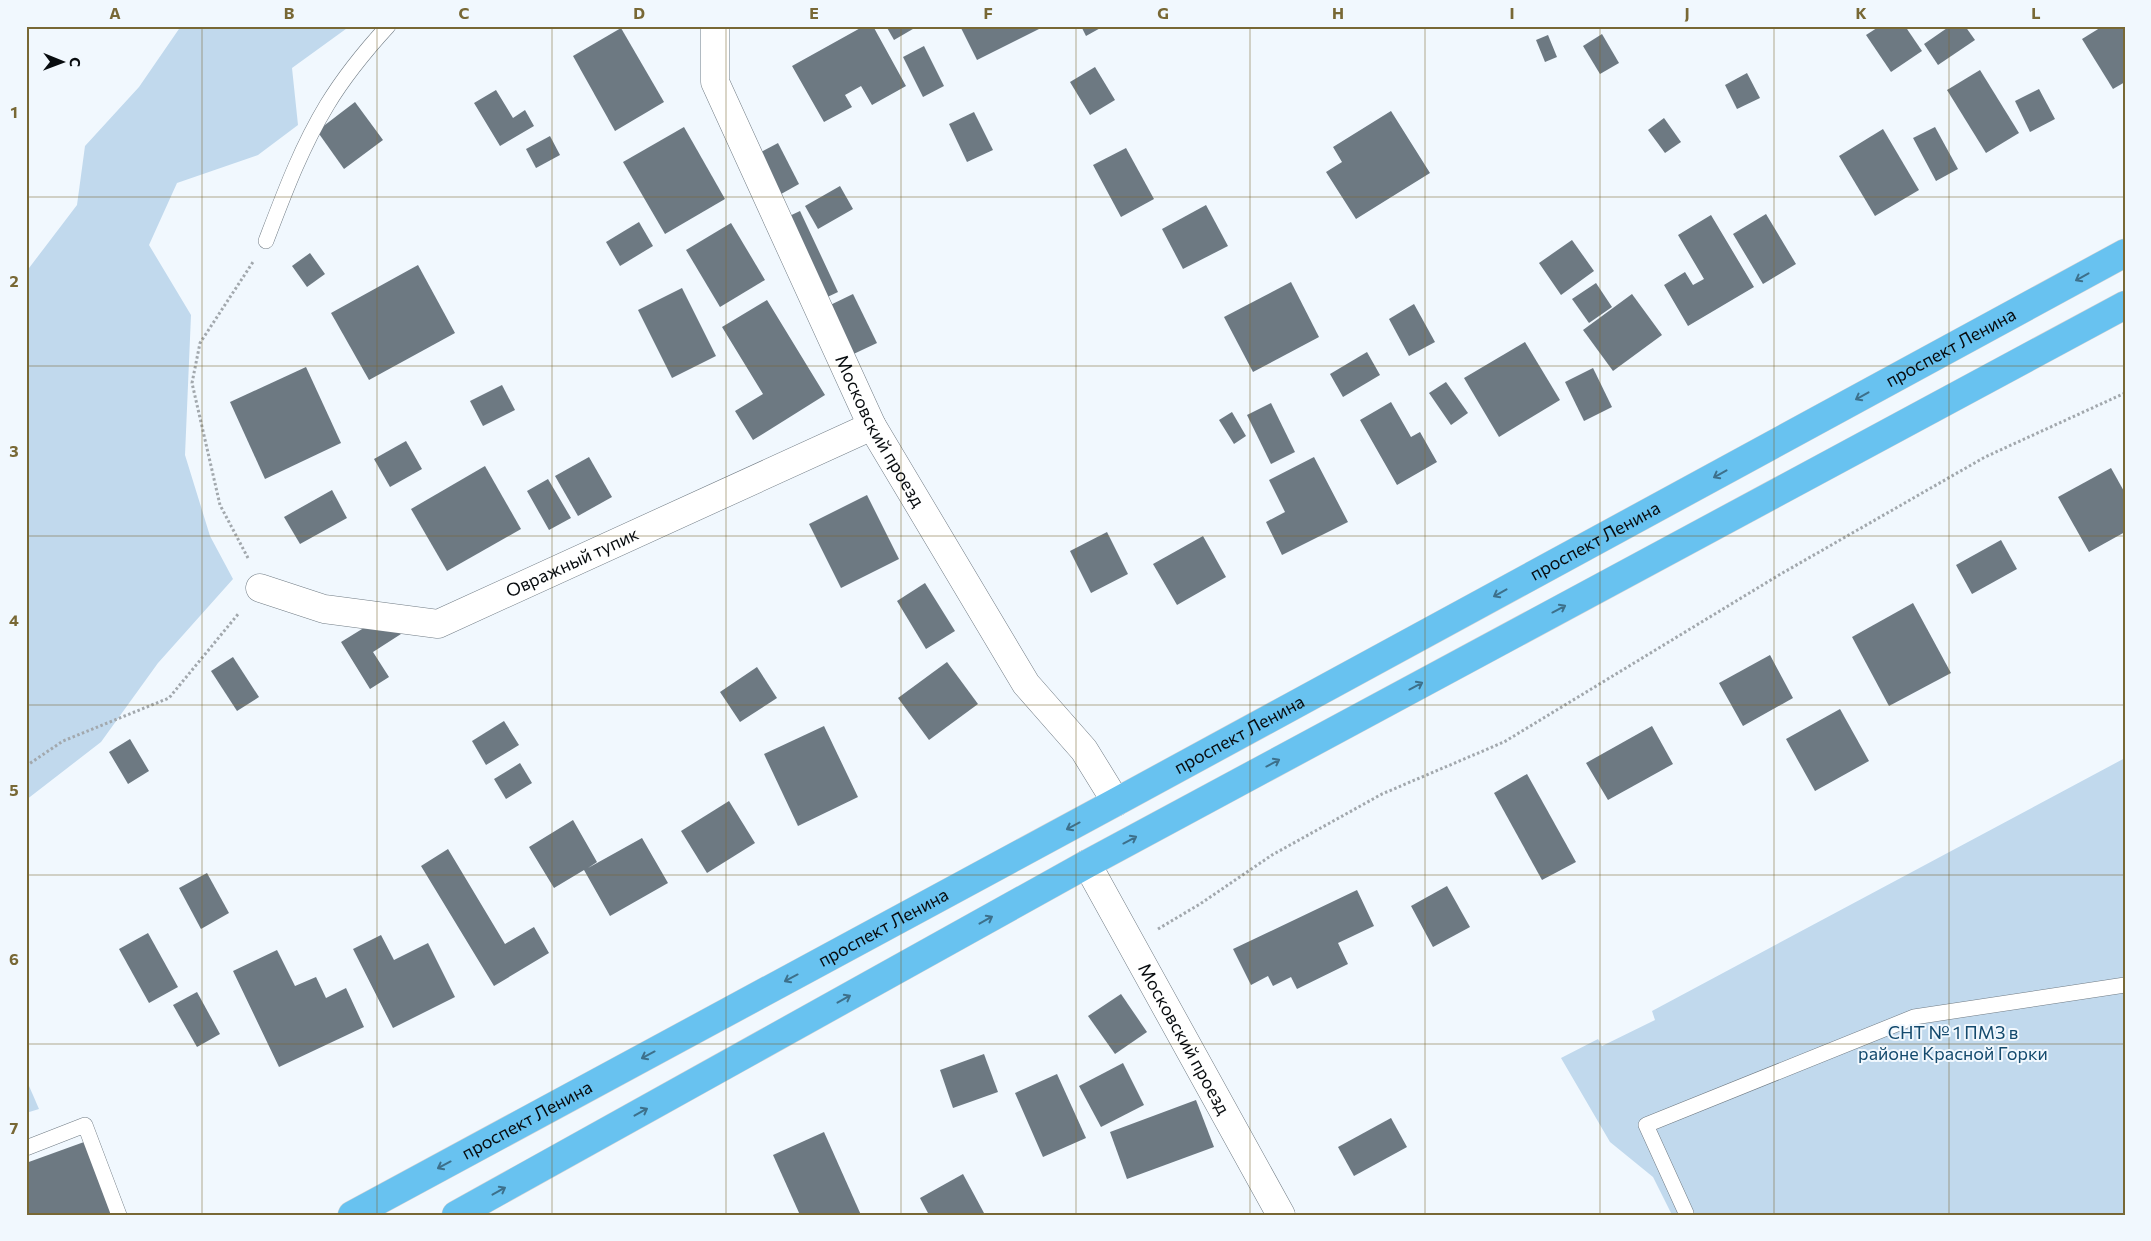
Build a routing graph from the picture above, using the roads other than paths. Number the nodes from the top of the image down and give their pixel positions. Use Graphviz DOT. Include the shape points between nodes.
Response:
graph roads {
  1 [pos="388,26"];
  2 [pos="715,26"];
  3 [pos="266,241"];
  4 [pos="2125,253"];
  5 [pos="2125,305"];
  6 [pos="872,426"];
  7 [pos="260,588"];
  8 [pos="1116,802"];
  9 [pos="1087,864"];
  10 [pos="2125,984"];
  11 [pos="26,1148"];
  12 [pos="1686,1213"];
  13 [pos="119,1215"];
  14 [pos="352,1215"];
  15 [pos="456,1215"];
  16 [pos="1281,1215"];
  1 -- 3 [label="lane" via="328,104 297,162"];
  2 -- 6 [label="street, Московский проезд" via="715,82"];
  4 -- 8 [label="main road, проспект Ленина, one-way"];
  9 -- 5 [label="main road, one-way"];
  6 -- 7 [label="street, Овражный тупик" via="438,624 324,609"];
  6 -- 8 [label="street, Московский проезд" via="1026,684 1084,750"];
  8 -- 14 [label="main road, проспект Ленина, one-way"];
  15 -- 9 [label="main road, one-way"];
  9 -- 16 [label="street, Московский проезд"];
  10 -- 12 [label="lane" via="1914,1016 1646,1125"];
  11 -- 13 [label="lane" via="85,1125"];
}
